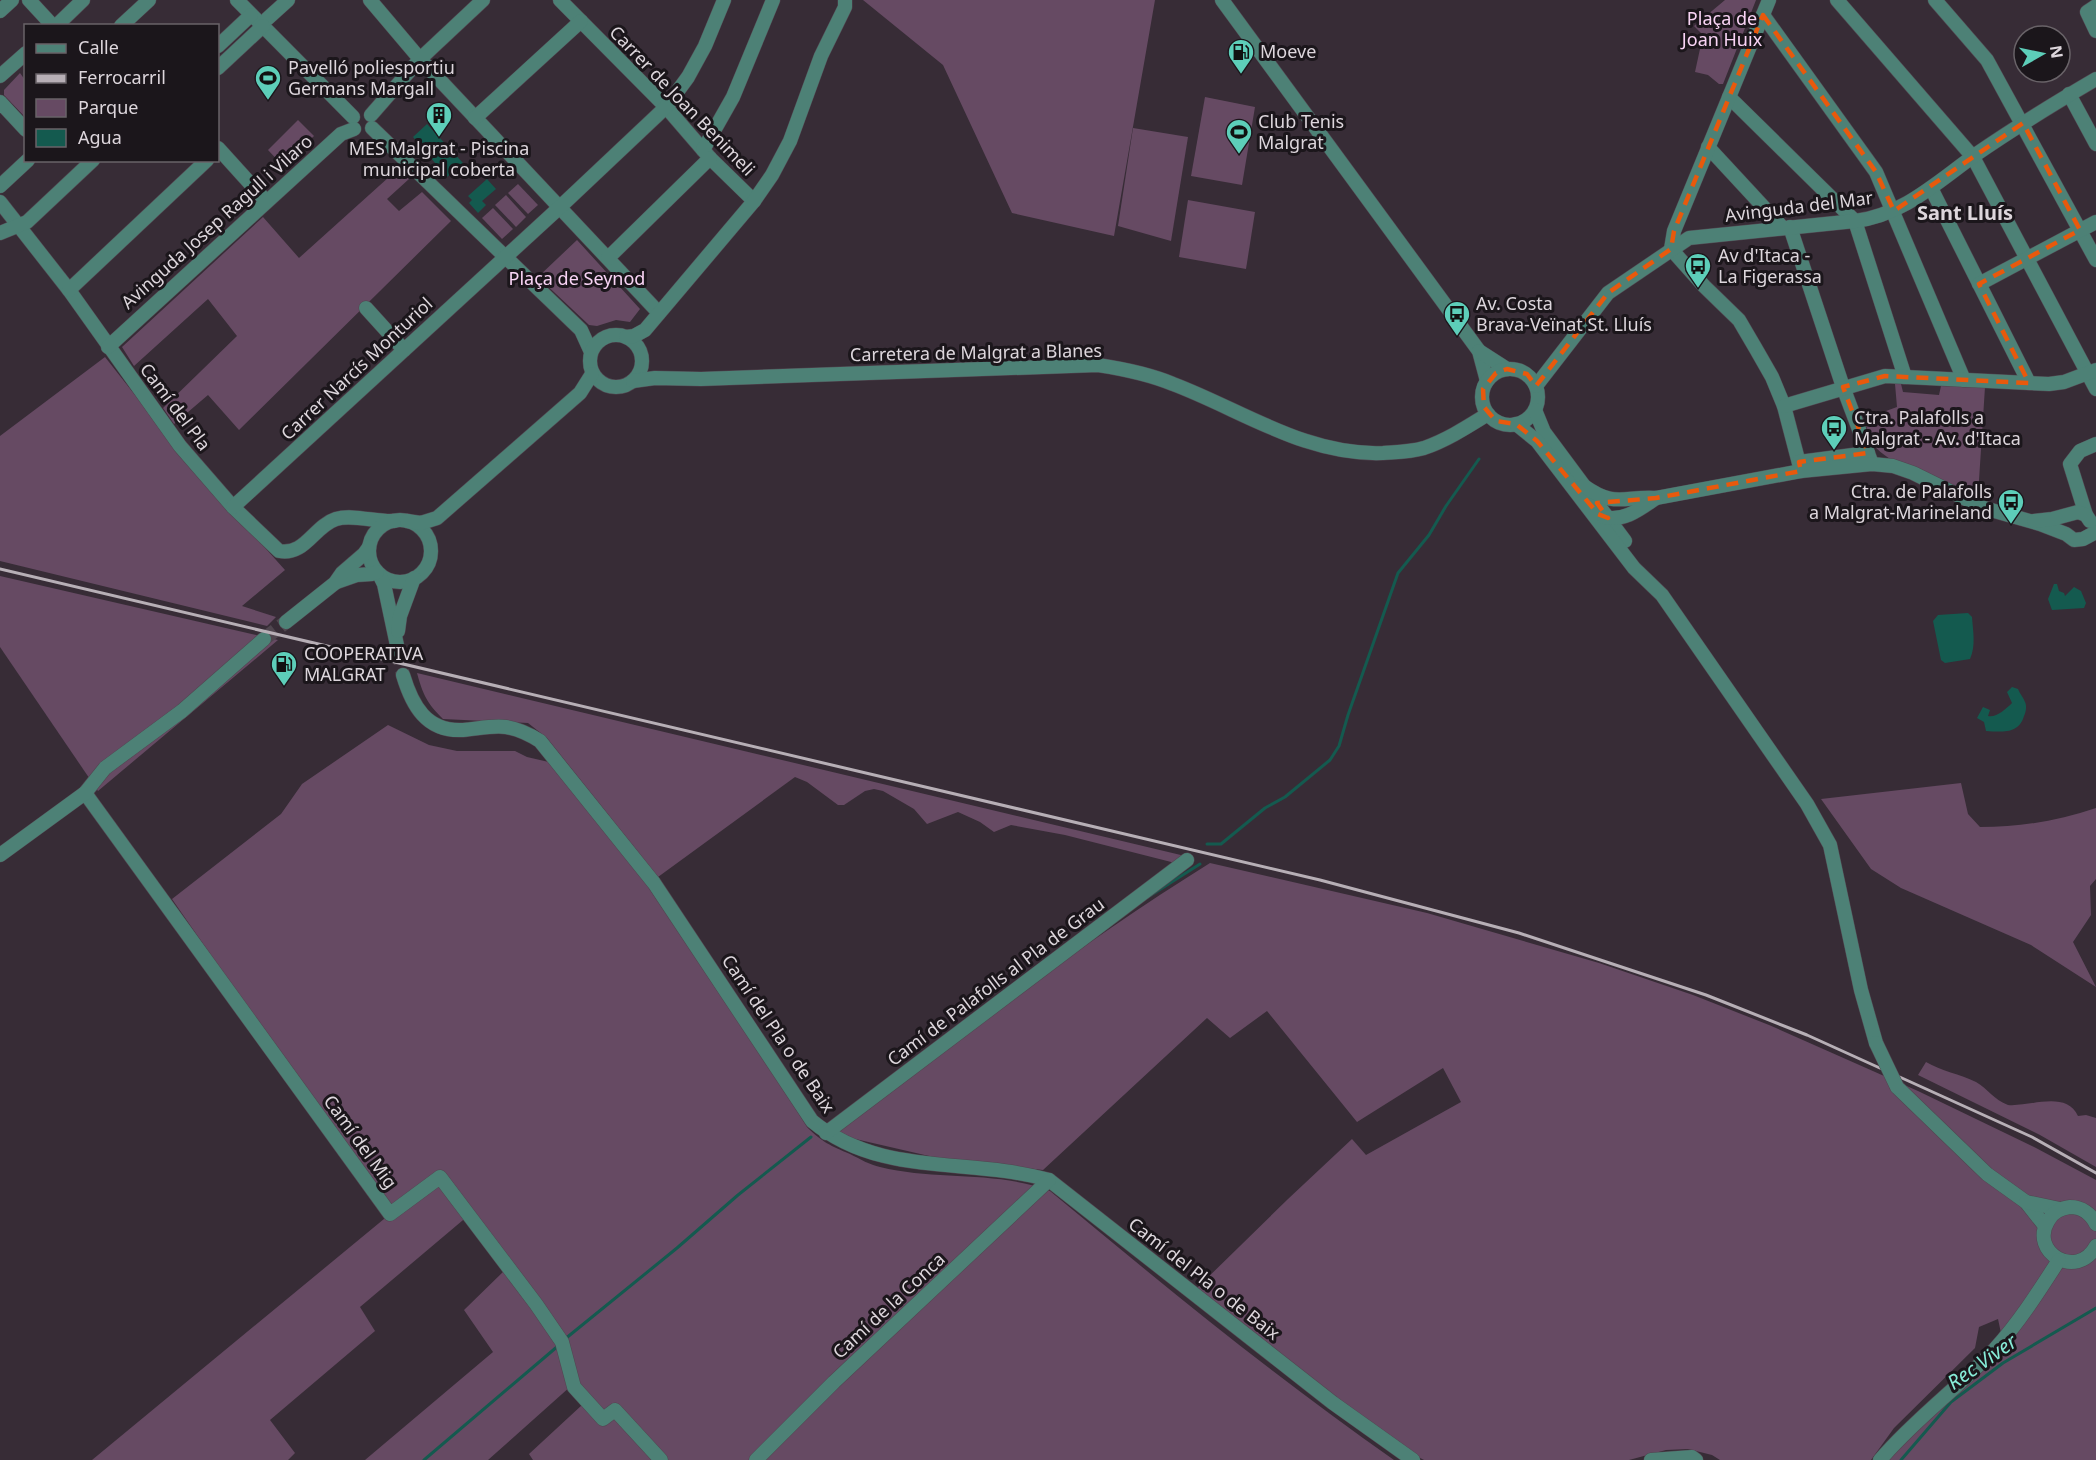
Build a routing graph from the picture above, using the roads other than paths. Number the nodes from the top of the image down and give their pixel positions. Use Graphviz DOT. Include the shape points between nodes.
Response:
graph roads {
  1 [pos="12,0"];
  2 [pos="28,0"];
  3 [pos="83,0"];
  4 [pos="148,0"];
  5 [pos="237,0"];
  6 [pos="249,0"];
  7 [pos="288,0"];
  8 [pos="370,0"];
  9 [pos="483,0"];
  10 [pos="560,0"];
  11 [pos="723,0"];
  12 [pos="773,0"];
  13 [pos="1222,0"];
  14 [pos="1769,0"];
  15 [pos="1837,0"];
  16 [pos="1935,0"];
  17 [pos="843,2"];
  18 [pos="2091,9"];
  19 [pos="0,11"];
  20 [pos="251,15"];
  21 [pos="1763,15"];
  22 [pos="581,21"];
  23 [pos="265,22"];
  24 [pos="52,24"];
  25 [pos="56,24"];
  26 [pos="124,24"];
  27 [pos="2096,31"];
  28 [pos="219,45"];
  29 [pos="24,55"];
  30 [pos="420,59"];
  31 [pos="219,67"];
  32 [pos="0,76"];
  33 [pos="2096,79"];
  34 [pos="2069,94"];
  35 [pos="1729,97"];
  36 [pos="0,102"];
  37 [pos="666,107"];
  38 [pos="475,118"];
  39 [pos="362,120"];
  40 [pos="2023,123"];
  41 [pos="24,128"];
  42 [pos="2096,144"];
  43 [pos="1708,147"];
  44 [pos="219,150"];
  45 [pos="706,154"];
  46 [pos="1973,156"];
  47 [pos="26,162"];
  48 [pos="91,162"];
  49 [pos="205,162"];
  50 [pos="0,186"];
  51 [pos="1931,188"];
  52 [pos="266,201"];
  53 [pos="754,201"];
  54 [pos="0,202"];
  55 [pos="560,207"];
  56 [pos="1894,211"];
  57 [pos="1855,221"];
  58 [pos="2096,222"];
  59 [pos="18,225"];
  60 [pos="1787,227"];
  61 [pos="2080,230"];
  62 [pos="0,233"];
  63 [pos="1671,249"];
  64 [pos="504,257"];
  65 [pos="608,258"];
  66 [pos="2027,258"];
  67 [pos="2096,260"];
  68 [pos="1979,284"];
  69 [pos="69,290"];
  70 [pos="366,308"];
  71 [pos="660,313"];
  72 [pos="581,330"];
  73 [pos="645,330"];
  74 [pos="627,337"];
  75 [pos="602,338"];
  76 [pos="108,346"];
  77 [pos="404,350"];
  78 [pos="1479,351"];
  79 [pos="591,352"];
  80 [pos="641,356"];
  81 [pos="1552,363"];
  82 [pos="1507,369"];
  83 [pos="2092,371"];
  84 [pos="592,374"];
  85 [pos="1527,374"];
  86 [pos="1905,377"];
  87 [pos="655,378"];
  88 [pos="1964,380"];
  89 [pos="633,381"];
  90 [pos="1487,381"];
  91 [pos="2029,383"];
  92 [pos="603,384"];
  93 [pos="1536,386"];
  94 [pos="1843,387"];
  95 [pos="2096,389"];
  96 [pos="580,393"];
  97 [pos="1784,406"];
  98 [pos="1535,410"];
  99 [pos="1488,414"];
  100 [pos="1516,424"];
  101 [pos="2096,444"];
  102 [pos="1870,459"];
  103 [pos="1800,466"];
  104 [pos="2073,476"];
  105 [pos="1577,485"];
  106 [pos="1656,498"];
  107 [pos="1616,501"];
  108 [pos="234,507"];
  109 [pos="1632,513"];
  110 [pos="2069,515"];
  111 [pos="2090,517"];
  112 [pos="437,518"];
  113 [pos="1608,518"];
  114 [pos="357,519"];
  115 [pos="400,521"];
  116 [pos="2032,521"];
  117 [pos="2092,533"];
  118 [pos="2066,534"];
  119 [pos="370,544"];
  120 [pos="430,545"];
  121 [pos="1628,546"];
  122 [pos="1631,564"];
  123 [pos="378,573"];
  124 [pos="414,578"];
  125 [pos="1649,581"];
  126 [pos="335,583"];
  127 [pos="286,622"];
  128 [pos="264,639"];
  129 [pos="403,675"];
  130 [pos="86,794"];
  131 [pos="0,855"];
  132 [pos="1188,860"];
  133 [pos="826,1133"];
  134 [pos="1049,1180"];
  135 [pos="2026,1202"];
  136 [pos="2060,1209"];
  137 [pos="2096,1224"];
  138 [pos="2045,1226"];
  139 [pos="2094,1252"];
  140 [pos="2059,1260"];
  141 [pos="661,1460"];
  142 [pos="756,1460"];
  143 [pos="1413,1460"];
  144 [pos="1651,1460"];
  145 [pos="1696,1460"];
  146 [pos="1880,1460"];
  1 -- 19 [label="street"];
  2 -- 24 [label="street"];
  3 -- 25 [label="street"];
  4 -- 26 [label="street"];
  5 -- 20 [label="street"];
  6 -- 23 [label="street"];
  7 -- 23 [label="street"];
  8 -- 30 [label="street"];
  9 -- 30 [label="street, Avinguda Josep Ragull i Vilaro"];
  10 -- 22 [label="street, Carrer de Joan Benimeli"];
  11 -- 37 [label="street, Carrer Narcís Monturiol" via="705,46"];
  12 -- 45 [label="street"];
  13 -- 78 [label="street"];
  14 -- 21 [label="street"];
  15 -- 46 [label="street"];
  16 -- 40 [label="street" via="1987,60"];
  17 -- 53 [label="street" via="790,141"];
  18 -- 27 [label="street"];
  20 -- 23 [label="street"];
  20 -- 28 [label="street"];
  21 -- 35 [label="street"];
  21 -- 56 [label="street" via="1876,172"];
  22 -- 37 [label="street, Carrer de Joan Benimeli"];
  22 -- 38 [label="street"];
  23 -- 31 [label="street"];
  23 -- 39 [label="street"];
  29 -- 32 [label="street"];
  30 -- 38 [label="street"];
  30 -- 39 [label="street, Avinguda Josep Ragull i Vilaro"];
  33 -- 34 [label="street, Avinguda del Mar"];
  34 -- 40 [label="street, Avinguda del Mar"];
  34 -- 42 [label="street"];
  35 -- 43 [label="street"];
  35 -- 57 [label="street"];
  36 -- 41 [label="street"];
  37 -- 45 [label="street, Carrer de Joan Benimeli"];
  37 -- 55 [label="street, Carrer Narcís Monturiol"];
  38 -- 55 [label="street"];
  39 -- 52 [label="street, Avinguda Josep Ragull i Vilaro"];
  39 -- 64 [label="street"];
  40 -- 46 [label="street, Avinguda del Mar"];
  40 -- 61 [label="street"];
  43 -- 60 [label="street"];
  43 -- 63 [label="street" via="1674,231"];
  44 -- 52 [label="street"];
  45 -- 53 [label="street, Carrer de Joan Benimeli"];
  45 -- 65 [label="street"];
  46 -- 51 [label="street, Avinguda del Mar"];
  46 -- 66 [label="street"];
  47 -- 50 [label="street"];
  48 -- 59 [label="street" via="27,222"];
  49 -- 69 [label="street"];
  51 -- 56 [label="street, Avinguda del Mar"];
  51 -- 68 [label="street"];
  52 -- 76 [label="street, Avinguda Josep Ragull i Vilaro"];
  53 -- 71 [label="street"];
  54 -- 59 [label="street, Camí del Pla"];
  55 -- 64 [label="street, Carrer Narcís Monturiol"];
  55 -- 65 [label="street"];
  56 -- 57 [label="street, Avinguda del Mar"];
  56 -- 88 [label="street"];
  57 -- 60 [label="street, Avinguda del Mar"];
  57 -- 86 [label="street"];
  58 -- 61 [label="street"];
  59 -- 62 [label="street"];
  59 -- 69 [label="street, Camí del Pla"];
  60 -- 63 [label="street, Avinguda del Mar" via="1689,238"];
  60 -- 94 [label="street"];
  61 -- 66 [label="street"];
  61 -- 67 [label="street"];
  63 -- 81 [label="street, Avinguda del Mar" via="1608,293"];
  63 -- 97 [label="street" via="1738,320 1772,377"];
  64 -- 72 [label="street"];
  64 -- 77 [label="street, Carrer Narcís Monturiol"];
  65 -- 71 [label="street"];
  66 -- 68 [label="street"];
  66 -- 83 [label="street"];
  68 -- 91 [label="street"];
  69 -- 76 [label="street, Camí del Pla"];
  70 -- 77 [label="street"];
  71 -- 73 [label="street"];
  72 -- 75 [label="street"];
  72 -- 79 [label="street"];
  73 -- 74 [label="street"];
  73 -- 80 [label="street"];
  74 -- 75 [label="street" via="614,334"];
  74 -- 80 [label="street"];
  75 -- 79 [label="street"];
  76 -- 108 [label="street, Camí del Pla" via="180,446"];
  77 -- 108 [label="street, Carrer Narcís Monturiol"];
  78 -- 82 [label="street"];
  78 -- 90 [label="street"];
  79 -- 84 [label="street"];
  80 -- 87 [label="street"];
  80 -- 89 [label="street" via="639,374"];
  81 -- 85 [label="street, Avinguda del Mar"];
  81 -- 93 [label="street, Avinguda del Mar"];
  82 -- 85 [label="street"];
  82 -- 90 [label="street"];
  83 -- 91 [label="street" via="2064,382"];
  83 -- 95 [label="street"];
  84 -- 92 [label="street"];
  84 -- 96 [label="street"];
  85 -- 93 [label="street"];
  86 -- 88 [label="street"];
  86 -- 94 [label="street" via="1885,376"];
  87 -- 89 [label="street, Carretera de Malgrat a Blanes"];
  87 -- 99 [label="street, Carretera de Malgrat a Blanes" via="1098,365 1132,370 1175,384 1308,442 1350,452 1423,448 1449,438"];
  88 -- 91 [label="street"];
  89 -- 92 [label="street" via="618,387"];
  90 -- 99 [label="street" via="1482,399"];
  92 -- 96 [label="street"];
  93 -- 98 [label="street"];
  94 -- 97 [label="street"];
  94 -- 102 [label="street"];
  96 -- 112 [label="street"];
  97 -- 103 [label="street"];
  98 -- 100 [label="street"];
  98 -- 105 [label="street"];
  99 -- 100 [label="street" via="1506,425"];
  100 -- 105 [label="street"];
  101 -- 104 [label="street" via="2080,451 2070,464"];
  102 -- 103 [label="street"];
  102 -- 116 [label="street" via="1913,473 1984,508"];
  103 -- 106 [label="street"];
  104 -- 110 [label="street"];
  104 -- 111 [label="street"];
  105 -- 107 [label="street"];
  105 -- 113 [label="street"];
  105 -- 122 [label="street"];
  106 -- 107 [label="street"];
  106 -- 109 [label="street"];
  107 -- 113 [label="street" via="1607,510"];
  108 -- 114 [label="street, Camí del Pla" via="283,552 300,547 327,523"];
  109 -- 113 [label="street"];
  109 -- 121 [label="street" via="1625,531"];
  110 -- 111 [label="street" via="2078,512"];
  110 -- 116 [label="street"];
  110 -- 118 [label="street" via="2063,525"];
  111 -- 117 [label="street"];
  112 -- 115 [label="street, Camí del Pla" via="421,523"];
  112 -- 120 [label="street"];
  113 -- 121 [label="street"];
  113 -- 122 [label="street" via="1610,529"];
  114 -- 115 [label="street, Camí del Pla"];
  114 -- 119 [label="street"];
  115 -- 119 [label="street" via="379,528"];
  115 -- 120 [label="street" via="417,526"];
  116 -- 118 [label="street"];
  117 -- 118 [label="street" via="2079,540"];
  119 -- 123 [label="street" via="370,561"];
  119 -- 126 [label="street"];
  120 -- 124 [label="street" via="428,563"];
  121 -- 125 [label="street"];
  122 -- 125 [label="street"];
  123 -- 124 [label="street" via="396,582"];
  123 -- 124 [label="street" via="384,584 397,646 400,616"];
  123 -- 126 [label="street"];
  125 -- 135 [label="street, bridge" via="1800,794 1830,845 1861,990 1876,1043 1897,1088 1987,1174"];
  126 -- 127 [label="street"];
  128 -- 130 [label="street" via="182,711 105,768"];
  129 -- 133 [label="street, Camí del Pla o de Baix" via="415,705 437,725 461,730 504,727 540,741 654,883 812,1121"];
  130 -- 131 [label="street"];
  130 -- 141 [label="street, Camí del Mig" via="390,1214 440,1177 562,1342 574,1386 603,1419 615,1410"];
  132 -- 133 [label="street, Camí de Palafolls al Pla de Grau"];
  133 -- 134 [label="street, Camí del Pla o de Baix" via="871,1154 911,1162 1025,1173"];
  134 -- 142 [label="street, Camí de la Conca"];
  134 -- 143 [label="street, Camí del Pla o de Baix" via="1333,1403"];
  135 -- 136 [label="street"];
  135 -- 138 [label="street"];
  136 -- 137 [label="street" via="2083,1210"];
  136 -- 138 [label="street"];
  138 -- 140 [label="street" via="2045,1245"];
  139 -- 140 [label="street" via="2080,1261"];
  140 -- 146 [label="street" via="2026,1313 1994,1350 1905,1431"];
  144 -- 145 [label="street"];
}
